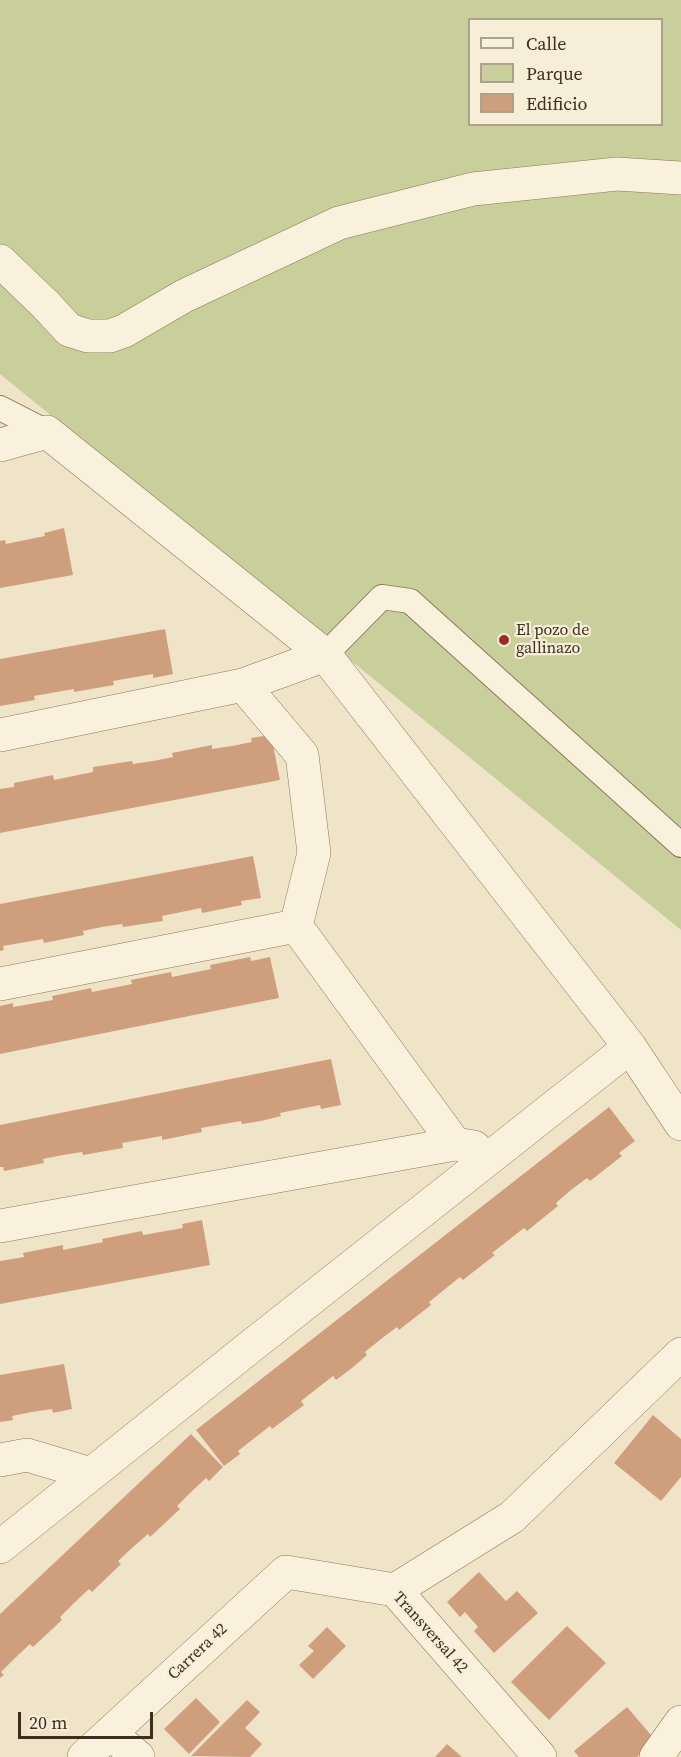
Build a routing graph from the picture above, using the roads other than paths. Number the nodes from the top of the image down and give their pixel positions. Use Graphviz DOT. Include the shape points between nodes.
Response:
graph roads {
  1 [pos="681,178"];
  2 [pos="0,261"];
  3 [pos="0,408"];
  4 [pos="47,432"];
  5 [pos="0,445"];
  6 [pos="325,655"];
  7 [pos="243,686"];
  8 [pos="0,735"];
  9 [pos="681,845"];
  10 [pos="296,926"];
  11 [pos="0,984"];
  12 [pos="630,1047"];
  13 [pos="681,1124"];
  14 [pos="455,1144"];
  15 [pos="498,1151"];
  16 [pos="0,1226"];
  17 [pos="681,1354"];
  18 [pos="13,1457"];
  19 [pos="91,1474"];
  20 [pos="0,1547"];
  21 [pos="286,1572"];
  22 [pos="395,1590"];
  23 [pos="681,1722"];
  24 [pos="110,1733"];
  25 [pos="84,1757"];
  26 [pos="138,1757"];
  27 [pos="540,1757"];
  28 [pos="656,1757"];
  1 -- 2 [label="street" via="617,174 473,189 339,223 184,296 110,336 88,336 69,330"];
  3 -- 4 [label="lane"];
  4 -- 5 [label="street"];
  4 -- 6 [label="street"];
  6 -- 7 [label="street"];
  6 -- 9 [label="lane" via="382,597 410,601"];
  6 -- 12 [label="street"];
  7 -- 8 [label="street"];
  7 -- 10 [label="street" via="302,755 314,853"];
  10 -- 11 [label="street"];
  10 -- 14 [label="street"];
  12 -- 13 [label="street"];
  12 -- 15 [label="street"];
  14 -- 15 [label="street"];
  14 -- 16 [label="street"];
  15 -- 19 [label="street"];
  17 -- 22 [label="street" via="512,1517"];
  18 -- 19 [label="street"];
  19 -- 20 [label="street"];
  21 -- 22 [label="street, Transversal 42"];
  21 -- 24 [label="street, Carrera 42"];
  22 -- 27 [label="street, Transversal 42"];
  23 -- 28 [label="street"];
  24 -- 25 [label="street, Carrera 42"];
  24 -- 26 [label="street"];
}
